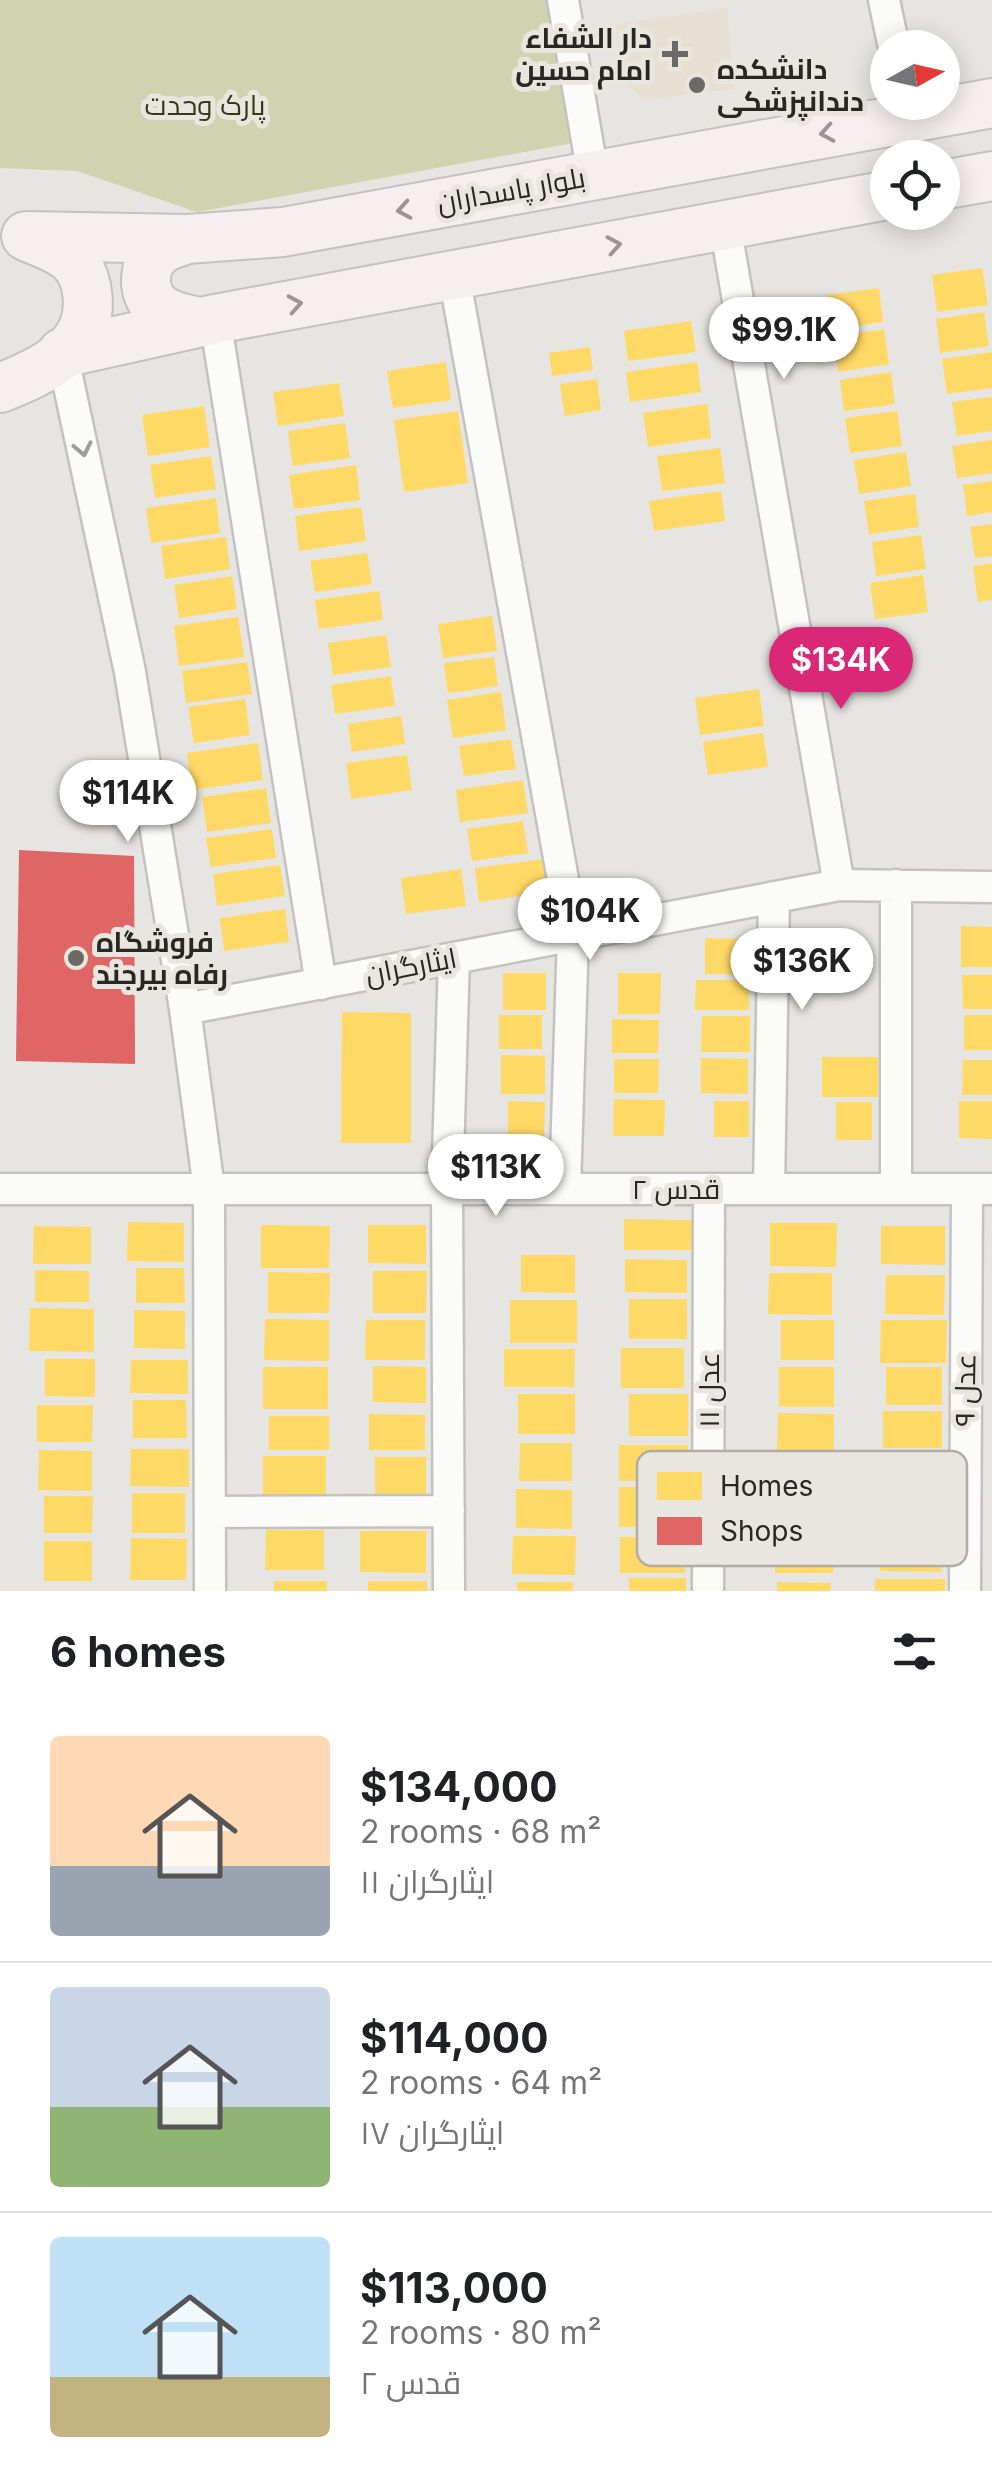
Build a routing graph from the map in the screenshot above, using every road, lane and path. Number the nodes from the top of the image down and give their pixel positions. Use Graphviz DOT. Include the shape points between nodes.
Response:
graph roads {
  1 [pos="562,0"];
  2 [pos="884,0"];
  3 [pos="890,30"];
  4 [pos="992,103"];
  5 [pos="960,106"];
  6 [pos="870,118"];
  7 [pos="593,176"];
  8 [pos="992,176"];
  9 [pos="960,182"];
  10 [pos="870,199"];
  11 [pos="725,226"];
  12 [pos="13,235"];
  13 [pos="186,239"];
  14 [pos="454,275"];
  15 [pos="208,320"];
  16 [pos="62,353"];
  17 [pos="0,388"];
  18 [pos="839,884"];
  19 [pos="896,885"];
  20 [pos="992,887"];
  21 [pos="774,897"];
  22 [pos="573,936"];
  23 [pos="454,958"];
  24 [pos="321,984"];
  25 [pos="186,1009"];
  26 [pos="447,1189"];
  27 [pos="565,1189"];
  28 [pos="710,1189"];
  29 [pos="769,1189"];
  30 [pos="896,1189"];
  31 [pos="980,1189"];
  32 [pos="0,1190"];
  33 [pos="210,1190"];
  34 [pos="709,1451"];
  35 [pos="967,1451"];
  36 [pos="448,1511"];
  37 [pos="210,1512"];
  38 [pos="708,1566"];
  39 [pos="210,1591"];
  40 [pos="448,1591"];
  41 [pos="708,1591"];
  1 -- 7 [label="street"];
  2 -- 3 [label="street"];
  4 -- 5 [label="main road, بلوار پاسداران"];
  6 -- 7 [label="main road, بلوار پاسداران, one-way"];
  7 -- 13 [label="main road, بلوار پاسداران, one-way" via="283,232"];
  8 -- 9 [label="main road"];
  10 -- 11 [label="main road"];
  14 -- 11 [label="main road, one-way"];
  11 -- 18 [label="street"];
  12 -- 13 [label="main road, بلوار پاسداران"];
  12 -- 16 [label="main road" via="73,260 86,285 79,337"];
  13 -- 15 [label="main road" via="159,250 146,269 146,290 156,306 178,318"];
  15 -- 14 [label="main road, one-way"];
  14 -- 22 [label="street"];
  15 -- 16 [label="main road"];
  15 -- 24 [label="street"];
  16 -- 17 [label="main road"];
  16 -- 25 [label="street, one-way" via="130,672"];
  18 -- 19 [label="street, ایثارگران"];
  18 -- 21 [label="street, ایثارگران"];
  19 -- 20 [label="street, ایثارگران"];
  19 -- 30 [label="street"];
  21 -- 22 [label="street, ایثارگران"];
  21 -- 29 [label="street"];
  22 -- 23 [label="street, ایثارگران"];
  22 -- 27 [label="street"];
  23 -- 24 [label="street, ایثارگران"];
  23 -- 26 [label="street"];
  24 -- 25 [label="street, ایثارگران"];
  25 -- 33 [label="street"];
  26 -- 27 [label="street, قدس ۲"];
  26 -- 33 [label="street, قدس ۲"];
  26 -- 36 [label="street"];
  27 -- 28 [label="street, قدس ۲"];
  28 -- 29 [label="street, قدس ۲"];
  28 -- 34 [label="street, عدل ۱۱"];
  29 -- 30 [label="street, قدس ۲"];
  30 -- 31 [label="street, قدس ۲"];
  31 -- 35 [label="street, عدل ۹"];
  32 -- 33 [label="street, قدس ۲"];
  33 -- 37 [label="street"];
  36 -- 37 [label="street"];
  36 -- 40 [label="street"];
  37 -- 39 [label="street"];
  38 -- 41 [label="street, عدل ۱۱"];
}
